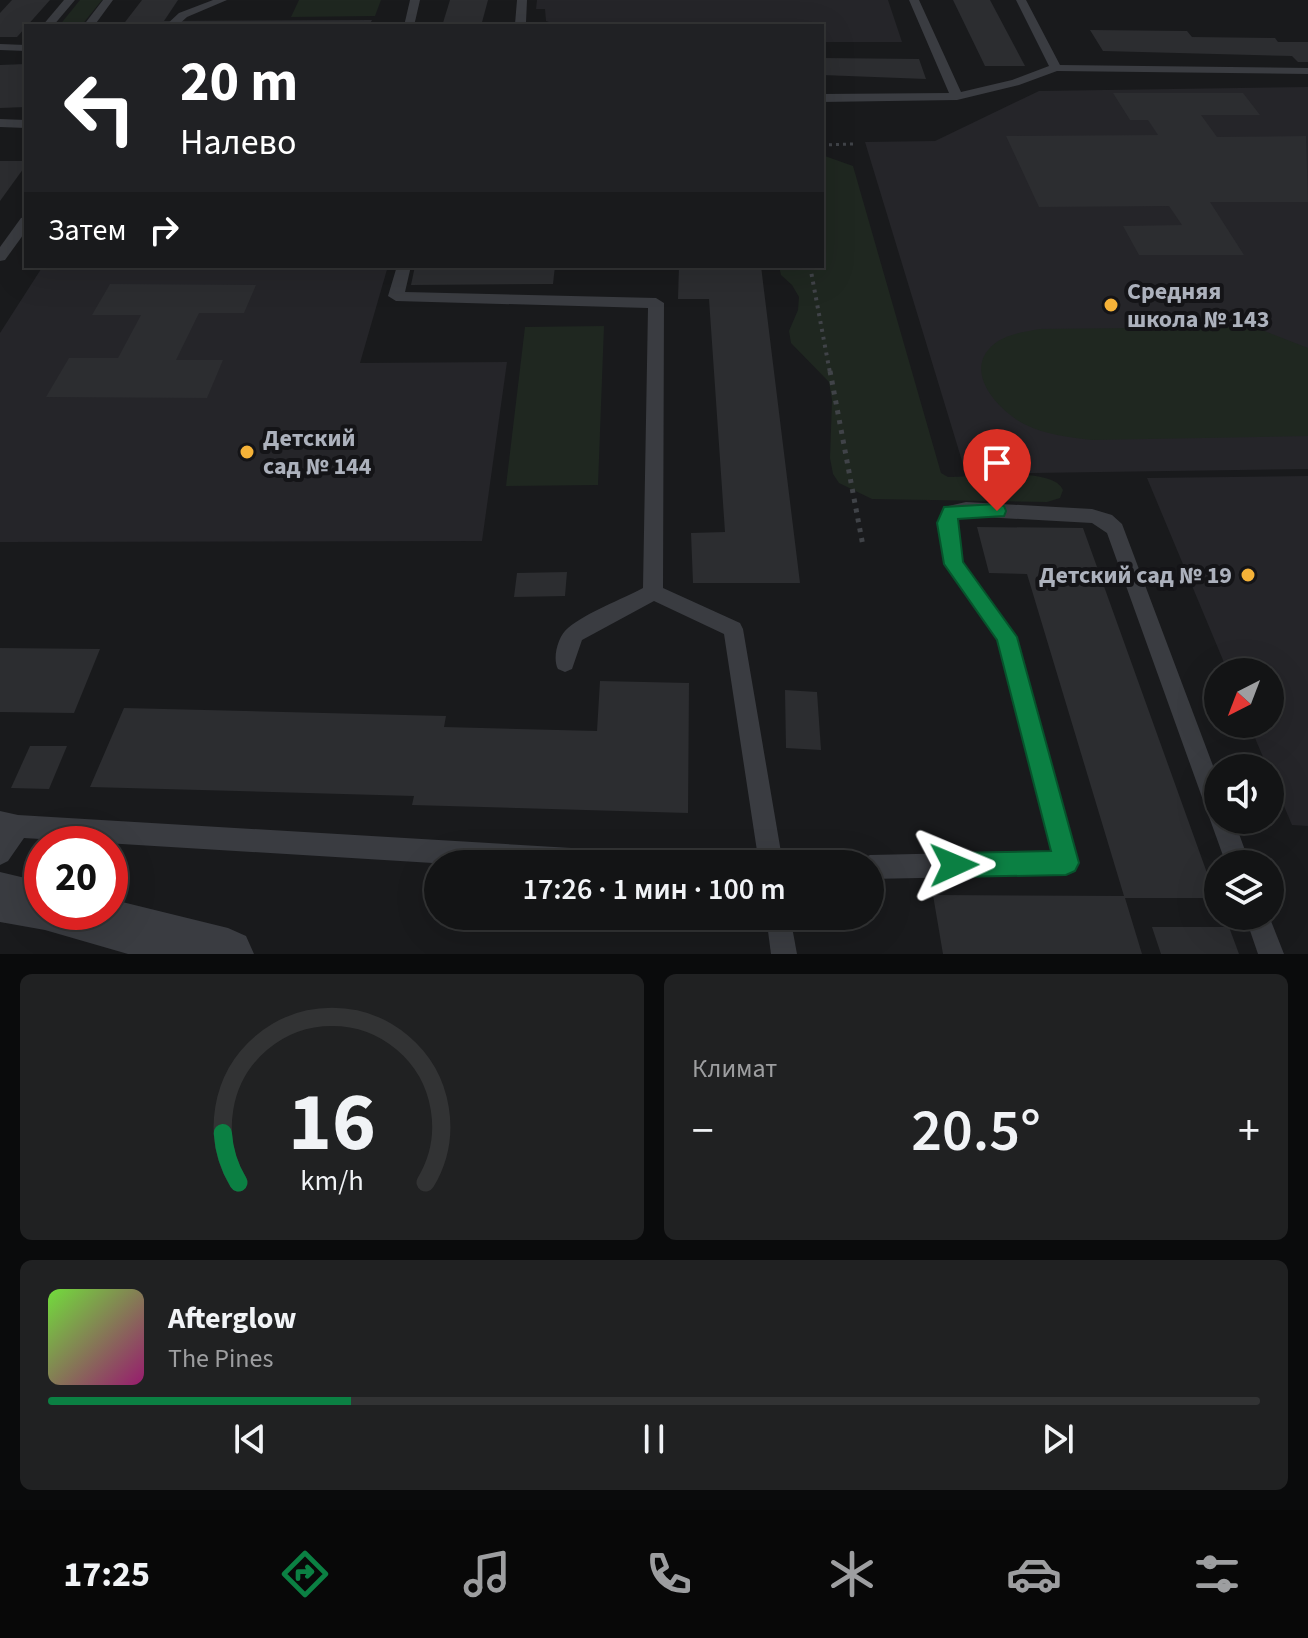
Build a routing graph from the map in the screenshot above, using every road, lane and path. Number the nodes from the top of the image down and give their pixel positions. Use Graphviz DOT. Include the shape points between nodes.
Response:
graph roads {
  1 [pos="70,0"];
  2 [pos="108,0"];
  3 [pos="222,0"];
  4 [pos="415,0"];
  5 [pos="522,0"];
  6 [pos="914,0"];
  7 [pos="1021,0"];
  8 [pos="49,24"];
  9 [pos="90,24"];
  10 [pos="172,24"];
  11 [pos="409,24"];
  12 [pos="520,24"];
  13 [pos="0,47"];
  14 [pos="24,48"];
  15 [pos="1056,68"];
  16 [pos="1308,71"];
  17 [pos="957,96"];
  18 [pos="824,98"];
  19 [pos="0,123"];
  20 [pos="24,124"];
  21 [pos="853,144"];
  22 [pos="824,145"];
  23 [pos="24,223"];
  24 [pos="7,236"];
  25 [pos="0,257"];
  26 [pos="403,268"];
  27 [pos="810,268"];
  28 [pos="863,546"];
  29 [pos="653,592"];
  30 [pos="565,663"];
  31 [pos="1204,772"];
  32 [pos="9,824"];
  33 [pos="424,850"];
  34 [pos="769,850"];
  35 [pos="0,853"];
  36 [pos="884,867"];
  37 [pos="0,897"];
  38 [pos="24,903"];
  39 [pos="128,929"];
  40 [pos="780,930"];
  41 [pos="1262,930"];
  42 [pos="228,954"];
  43 [pos="784,954"];
  44 [pos="1271,954"];
  1 -- 8 [label="lane"];
  2 -- 9 [label="lane"];
  3 -- 10 [label="lane"];
  4 -- 11 [label="lane"];
  5 -- 12 [label="lane"];
  6 -- 17 [label="lane"];
  7 -- 15 [label="lane"];
  13 -- 14 [label="lane"];
  15 -- 16 [label="lane"];
  15 -- 17 [label="lane"];
  17 -- 18 [label="lane"];
  19 -- 20 [label="lane"];
  21 -- 22 [label="path"];
  23 -- 24 [label="lane"];
  24 -- 25 [label="lane"];
  26 -- 29 [label="lane" via="396,296 656,303"];
  27 -- 28 [label="path"];
  29 -- 30 [label="lane" via="575,634"];
  29 -- 34 [label="lane" via="733,629"];
  31 -- 36 [label="lane" via="1115,529 1092,516 951,512 947,523 954,564 1007,637 1066,863"];
  32 -- 33 [label="lane"];
  32 -- 35 [label="lane"];
  37 -- 38 [label="street"];
  39 -- 42 [label="street"];
  40 -- 43 [label="lane"];
  41 -- 44 [label="lane"];
}
